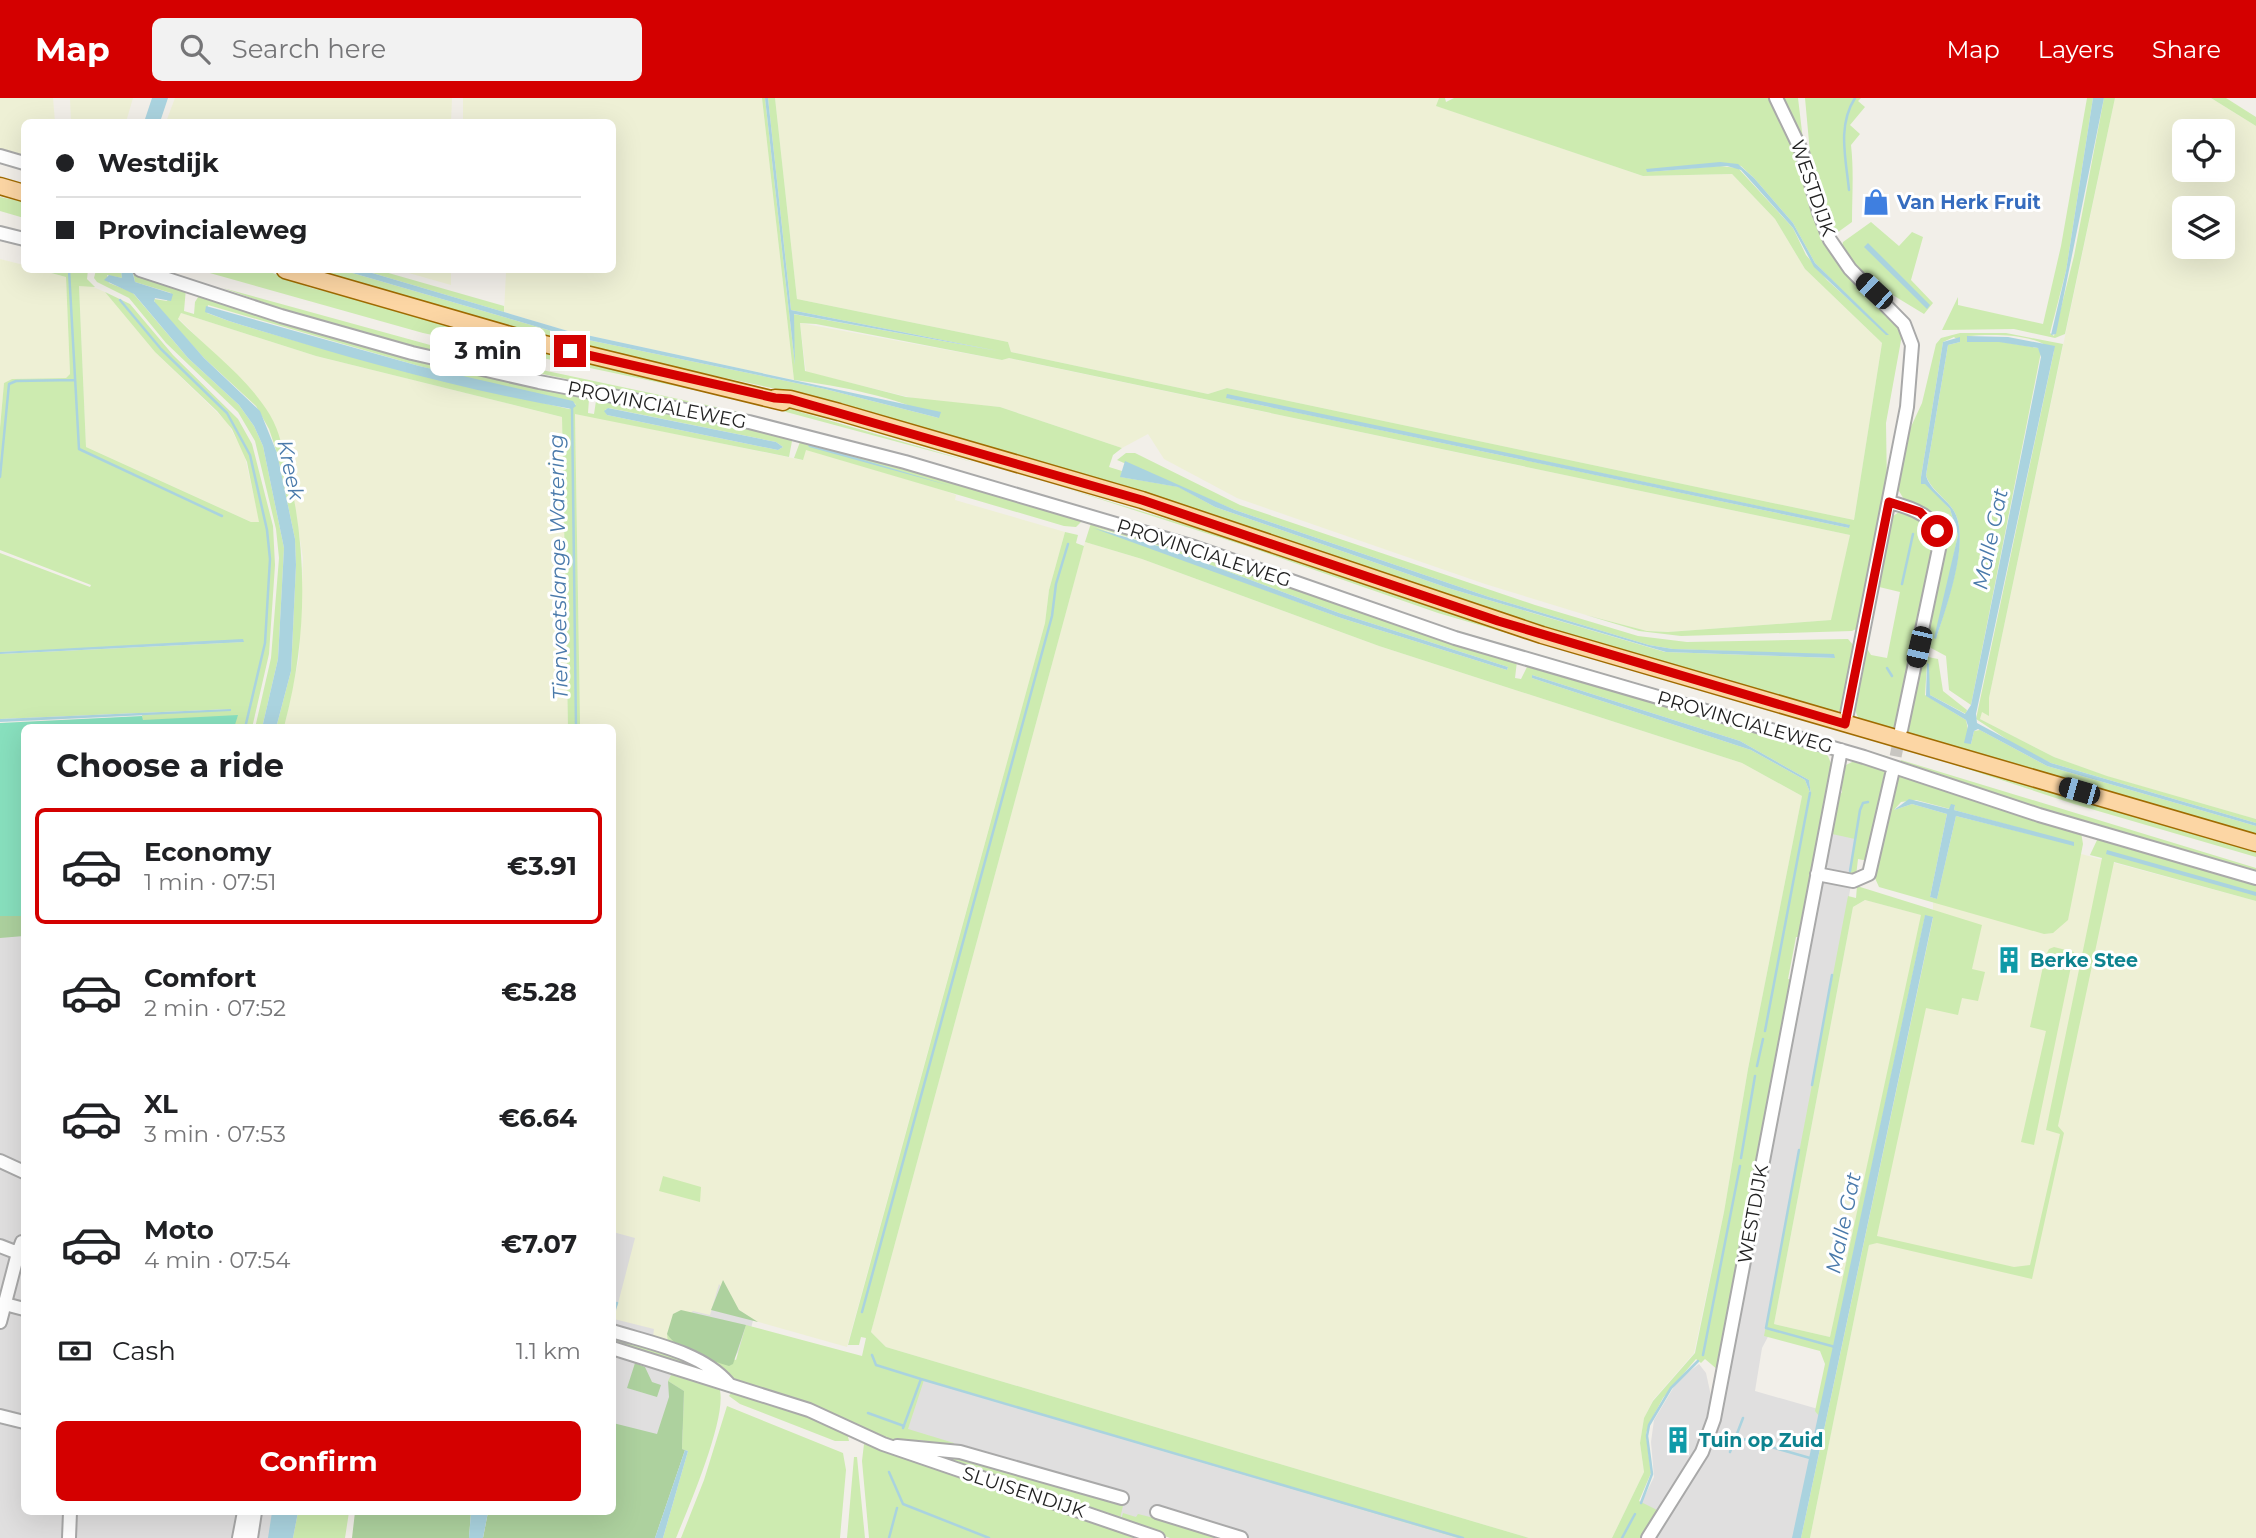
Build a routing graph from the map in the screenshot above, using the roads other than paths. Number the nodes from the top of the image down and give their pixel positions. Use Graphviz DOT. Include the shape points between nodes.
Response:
graph roads {
  1 [pos="1776,98"];
  2 [pos="0,156"];
  3 [pos="21,162"];
  4 [pos="1,187"];
  5 [pos="21,192"];
  6 [pos="0,233"];
  7 [pos="21,238"];
  8 [pos="150,273"];
  9 [pos="295,273"];
  10 [pos="1889,502"];
  11 [pos="1845,724"];
  12 [pos="1901,730"];
  13 [pos="1841,750"];
  14 [pos="1892,774"];
  15 [pos="2256,843"];
  16 [pos="1817,874"];
  17 [pos="2256,878"];
  18 [pos="0,1161"];
  19 [pos="21,1171"];
  20 [pos="0,1246"];
  21 [pos="21,1248"];
  22 [pos="5,1304"];
  23 [pos="21,1308"];
  24 [pos="0,1322"];
  25 [pos="616,1332"];
  26 [pos="616,1349"];
  27 [pos="729,1384"];
  28 [pos="0,1416"];
  29 [pos="21,1421"];
  30 [pos="890,1447"];
  31 [pos="1122,1498"];
  32 [pos="1157,1512"];
  33 [pos="70,1515"];
  34 [pos="243,1515"];
  35 [pos="255,1515"];
  36 [pos="68,1538"];
  37 [pos="239,1538"];
  38 [pos="251,1538"];
  39 [pos="1158,1538"];
  40 [pos="1241,1538"];
  41 [pos="1648,1538"];
  1 -- 10 [label="street, WESTDIJK" via="1802,152 1830,240 1911,336 1911,380"];
  2 -- 3 [label="street"];
  4 -- 5 [label="main road"];
  6 -- 7 [label="street"];
  8 -- 13 [label="street, PROVINCIALEWEG" via="281,316 435,358 741,421 905,462 1194,547 1465,641"];
  9 -- 11 [label="main road, PROVINCIALEWEG" via="524,339 775,398 1182,515 1542,635"];
  10 -- 11 [label="street, WESTDIJK"];
  10 -- 12 [label="street" via="1926,516 1940,544"];
  11 -- 15 [label="main road, PROVINCIALEWEG"];
  13 -- 16 [label="street, WESTDIJK"];
  13 -- 17 [label="street, PROVINCIALEWEG"];
  14 -- 16 [label="street" via="1869,874 1853,881"];
  16 -- 41 [label="street, WESTDIJK" via="1714,1419 1702,1451"];
  18 -- 19 [label="street"];
  20 -- 21 [label="street"];
  21 -- 22 [label="street"];
  22 -- 23 [label="street"];
  22 -- 24 [label="street"];
  25 -- 27 [label="street" via="661,1343 714,1369"];
  26 -- 27 [label="street, SLUISENDIJK"];
  27 -- 30 [label="street, SLUISENDIJK" via="817,1413"];
  28 -- 29 [label="street"];
  30 -- 31 [label="street, SLUISENDIJK" via="952,1450"];
  30 -- 39 [label="street, SLUISENDIJK"];
  32 -- 40 [label="street"];
  33 -- 36 [label="street"];
  34 -- 37 [label="street"];
  35 -- 38 [label="street"];
}
